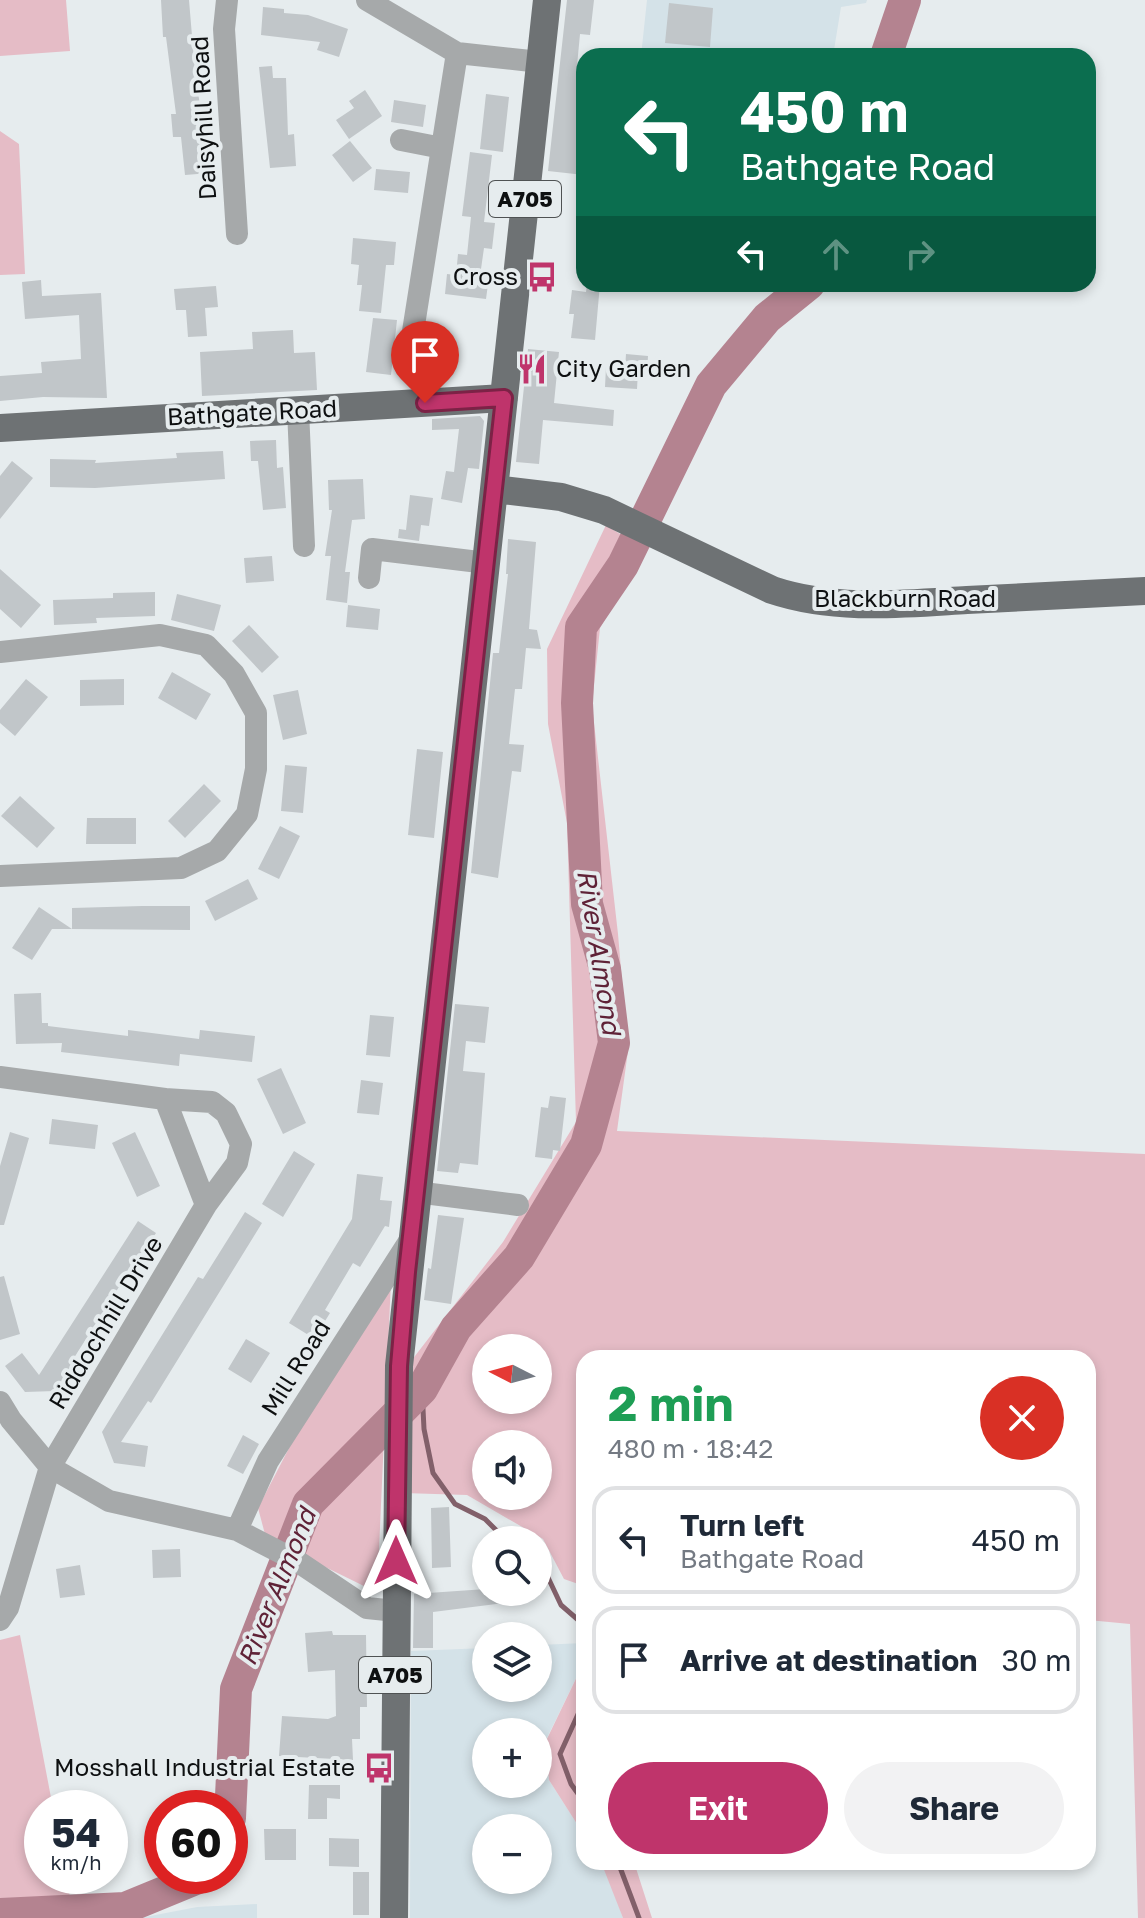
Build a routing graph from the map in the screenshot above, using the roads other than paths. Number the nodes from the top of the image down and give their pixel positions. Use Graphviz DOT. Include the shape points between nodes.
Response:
graph roads {
  1 [pos="227,0"];
  2 [pos="367,0"];
  3 [pos="547,0"];
  4 [pos="457,53"];
  5 [pos="540,62"];
  6 [pos="401,140"];
  7 [pos="442,148"];
  8 [pos="237,234"];
  9 [pos="411,344"];
  10 [pos="504,398"];
  11 [pos="298,410"];
  12 [pos="0,428"];
  13 [pos="495,489"];
  14 [pos="304,546"];
  15 [pos="487,563"];
  16 [pos="369,578"];
  17 [pos="1145,591"];
  18 [pos="0,652"];
  19 [pos="0,876"];
  20 [pos="0,1077"];
  21 [pos="165,1099"];
  22 [pos="416,1192"];
  23 [pos="206,1205"];
  24 [pos="518,1205"];
  25 [pos="410,1240"];
  26 [pos="0,1402"];
  27 [pos="50,1467"];
  28 [pos="237,1530"];
  29 [pos="396,1611"];
  30 [pos="0,1620"];
  31 [pos="394,1918"];
  1 -- 8 [label="street, Daisyhill Road" via="224,29"];
  2 -- 4 [label="street"];
  3 -- 5 [label="main road, A705"];
  4 -- 5 [label="street"];
  4 -- 7 [label="street"];
  5 -- 10 [label="main road, A705"];
  6 -- 7 [label="street"];
  7 -- 9 [label="street"];
  10 -- 11 [label="main road, Bathgate Road"];
  10 -- 13 [label="main road, A705"];
  11 -- 12 [label="main road, Bathgate Road"];
  11 -- 14 [label="street"];
  13 -- 15 [label="main road, A705"];
  13 -- 17 [label="main road, Blackburn Road" via="561,497 604,510 801,599 898,604"];
  15 -- 16 [label="street" via="372,549"];
  15 -- 22 [label="main road, A705"];
  18 -- 19 [label="street" via="160,635 206,645 234,674 256,713 256,769 247,814 217,851 181,868"];
  20 -- 21 [label="street, Riddochhill Drive"];
  21 -- 23 [label="street"];
  21 -- 23 [label="street, Riddochhill Drive" via="212,1102 226,1113 241,1144 237,1163"];
  22 -- 24 [label="street"];
  22 -- 25 [label="main road, A705"];
  23 -- 27 [label="street, Riddochhill Drive"];
  25 -- 28 [label="street, Mill Road" via="268,1461"];
  25 -- 29 [label="main road, A705" via="396,1433"];
  26 -- 27 [label="street"];
  27 -- 28 [label="street" via="109,1501"];
  27 -- 30 [label="street, Riddochhill Drive"];
  28 -- 29 [label="street" via="297,1561 367,1608"];
  29 -- 31 [label="main road, A705"];
}
